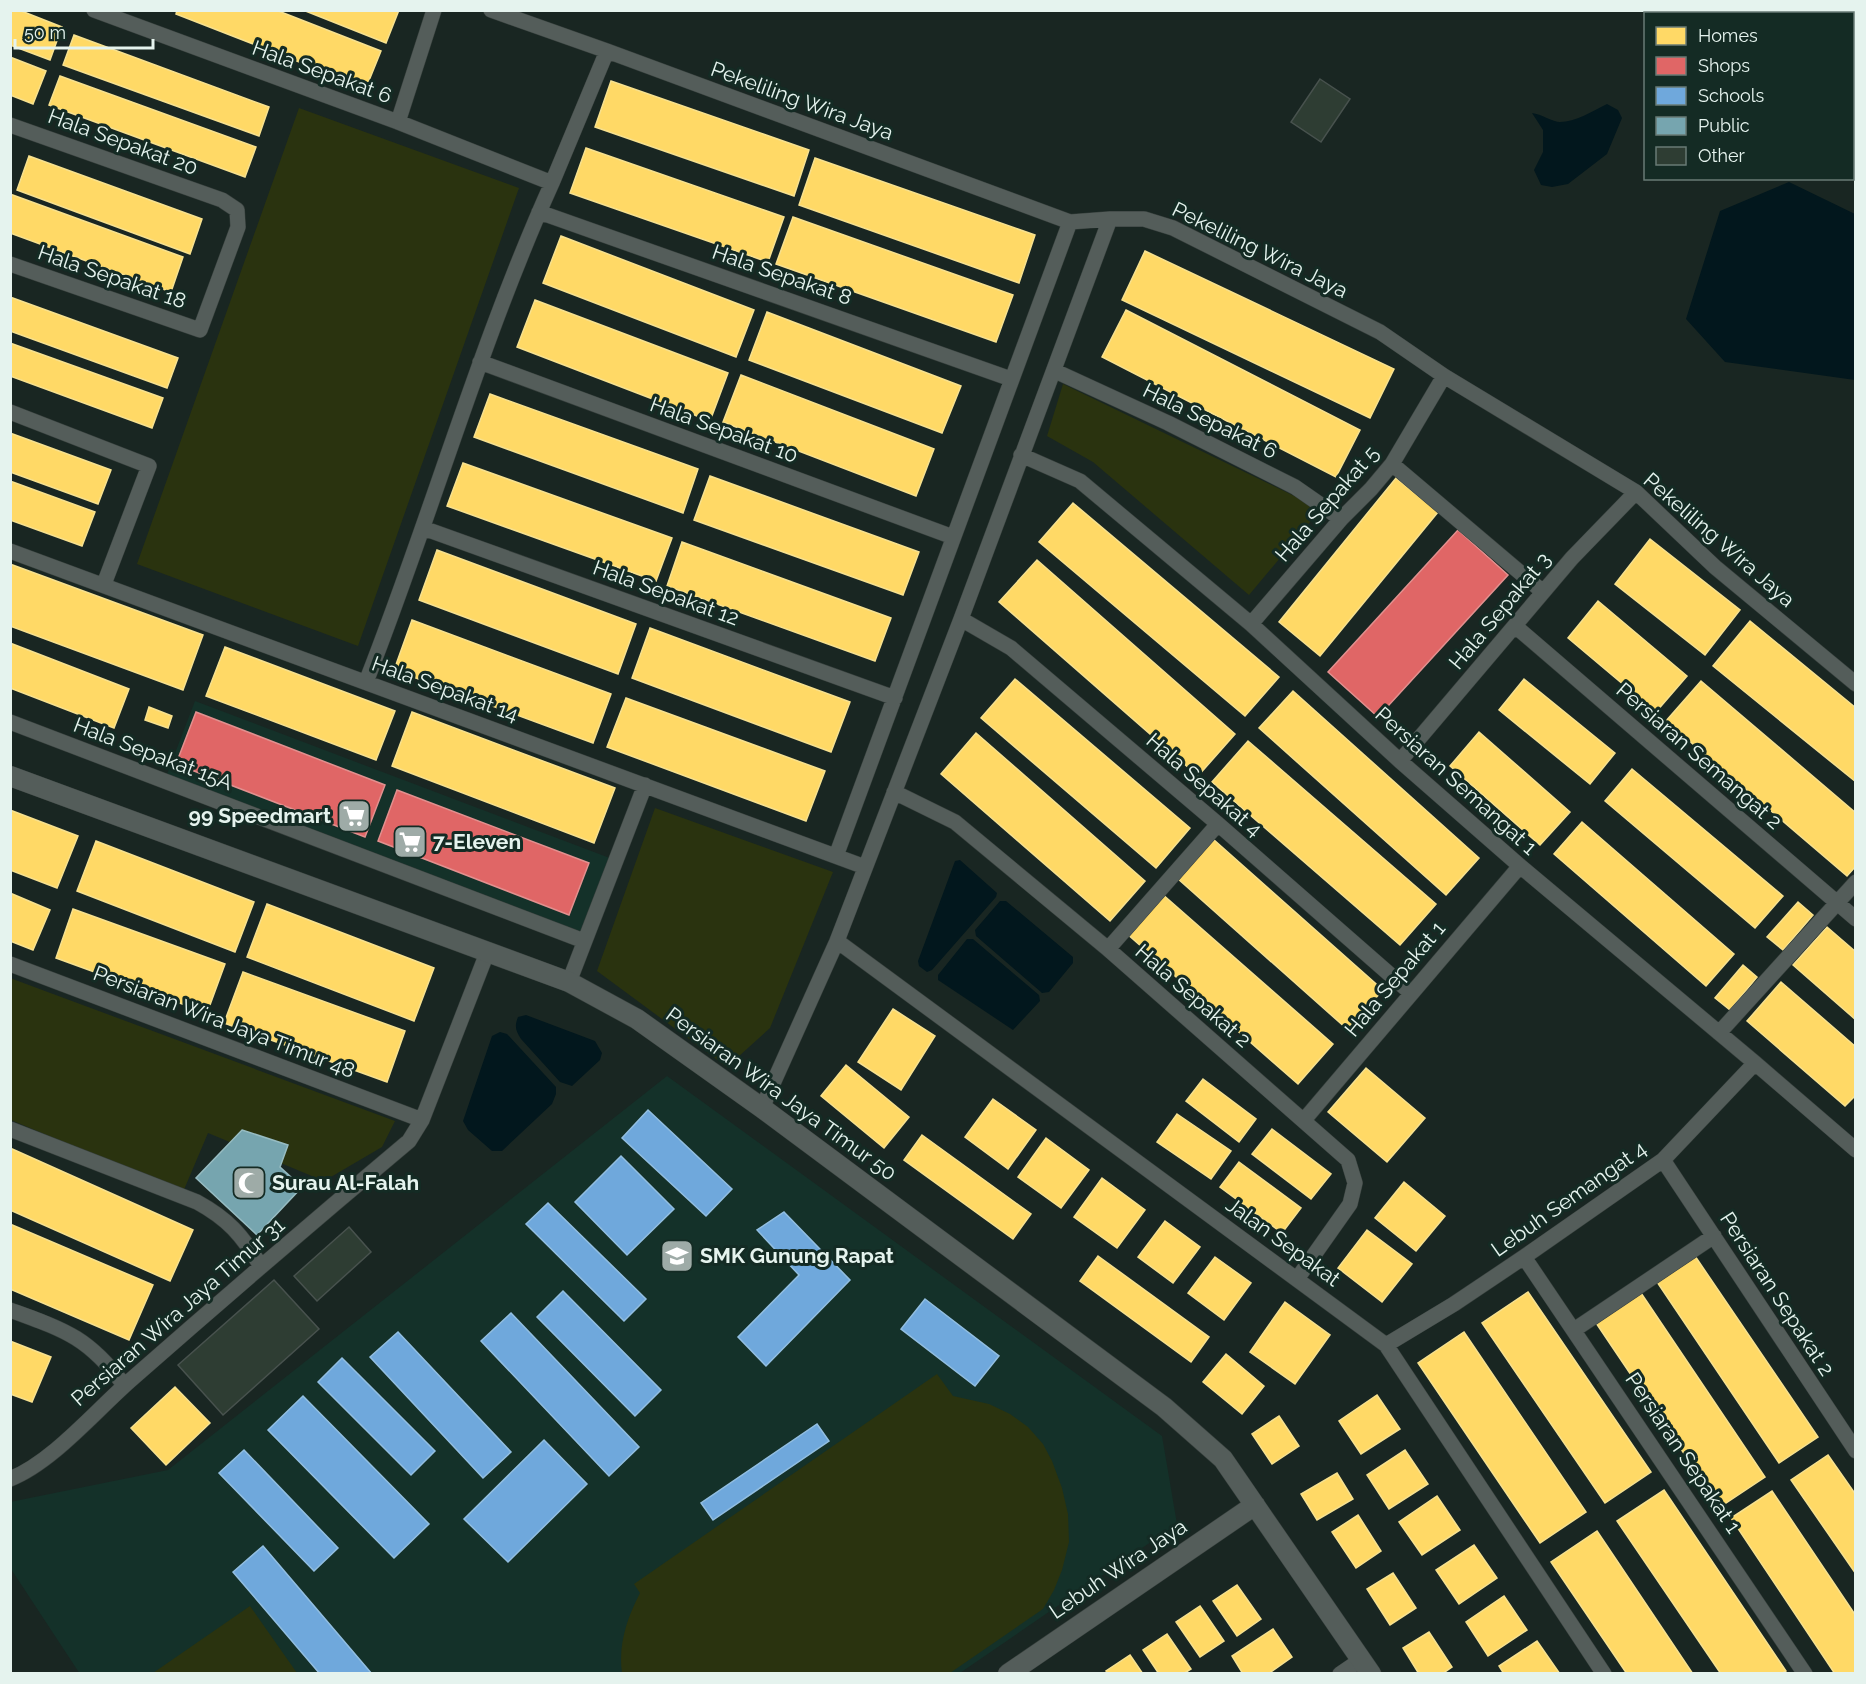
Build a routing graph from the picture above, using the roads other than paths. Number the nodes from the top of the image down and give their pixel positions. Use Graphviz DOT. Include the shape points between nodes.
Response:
graph roads {
  1 [pos="94,10"];
  2 [pos="434,10"];
  3 [pos="491,10"];
  4 [pos="607,51"];
  5 [pos="398,122"];
  6 [pos="10,124"];
  7 [pos="552,183"];
  8 [pos="539,212"];
  9 [pos="1110,219"];
  10 [pos="1070,222"];
  11 [pos="10,264"];
  12 [pos="200,330"];
  13 [pos="480,362"];
  14 [pos="1055,371"];
  15 [pos="1444,376"];
  16 [pos="1011,379"];
  17 [pos="10,412"];
  18 [pos="1021,455"];
  19 [pos="1392,464"];
  20 [pos="1635,492"];
  21 [pos="1341,519"];
  22 [pos="423,528"];
  23 [pos="953,537"];
  24 [pos="10,551"];
  25 [pos="104,584"];
  26 [pos="1543,592"];
  27 [pos="961,619"];
  28 [pos="1251,624"];
  29 [pos="1515,626"];
  30 [pos="366,682"];
  31 [pos="1856,684"];
  32 [pos="895,698"];
  33 [pos="10,722"];
  34 [pos="1400,760"];
  35 [pos="10,776"];
  36 [pos="645,785"];
  37 [pos="894,792"];
  38 [pos="1218,824"];
  39 [pos="836,856"];
  40 [pos="1520,866"];
  41 [pos="865,867"];
  42 [pos="1856,882"];
  43 [pos="1837,903"];
  44 [pos="1856,919"];
  45 [pos="584,941"];
  46 [pos="837,941"];
  47 [pos="1108,949"];
  48 [pos="487,953"];
  49 [pos="10,964"];
  50 [pos="569,982"];
  51 [pos="1411,993"];
  52 [pos="1719,1033"];
  53 [pos="1755,1063"];
  54 [pos="762,1108"];
  55 [pos="422,1119"];
  56 [pos="1304,1120"];
  57 [pos="10,1129"];
  58 [pos="1856,1150"];
  59 [pos="1663,1160"];
  60 [pos="1714,1236"];
  61 [pos="1524,1257"];
  62 [pos="260,1265"];
  63 [pos="1297,1279"];
  64 [pos="10,1310"];
  65 [pos="1574,1330"];
  66 [pos="1386,1345"];
  67 [pos="124,1385"];
  68 [pos="1856,1451"];
  69 [pos="10,1479"];
  70 [pos="1255,1505"];
  71 [pos="1366,1666"];
  72 [pos="1008,1674"];
  73 [pos="1340,1674"];
  74 [pos="1604,1674"];
  75 [pos="1805,1674"];
  1 -- 5 [label="street, Hala Sepakat 6"];
  2 -- 5 [label="street"];
  3 -- 4 [label="street, Pekeliling Wira Jaya"];
  4 -- 7 [label="street"];
  4 -- 10 [label="street, Pekeliling Wira Jaya"];
  5 -- 7 [label="street, Hala Sepakat 6"];
  6 -- 12 [label="street, Hala Sepakat 20" via="222,200 237,210 238,227"];
  7 -- 8 [label="street"];
  8 -- 13 [label="street"];
  8 -- 16 [label="street, Hala Sepakat 8"];
  9 -- 10 [label="street, Pekeliling Wira Jaya"];
  9 -- 14 [label="street"];
  9 -- 15 [label="street, Pekeliling Wira Jaya" via="1144,219 1173,228 1380,332"];
  10 -- 16 [label="street"];
  11 -- 12 [label="street, Hala Sepakat 18"];
  13 -- 22 [label="street"];
  13 -- 23 [label="street, Hala Sepakat 10"];
  14 -- 18 [label="street"];
  14 -- 21 [label="street, Hala Sepakat 6" via="1295,487"];
  15 -- 19 [label="street, Hala Sepakat 5"];
  15 -- 20 [label="street, Pekeliling Wira Jaya"];
  16 -- 23 [label="street"];
  17 -- 25 [label="street" via="148,466"];
  18 -- 27 [label="street"];
  18 -- 28 [label="street, Persiaran Semangat 1" via="1080,481"];
  19 -- 21 [label="street, Hala Sepakat 5"];
  19 -- 26 [label="street"];
  20 -- 26 [label="street, Hala Sepakat 3"];
  20 -- 31 [label="street, Pekeliling Wira Jaya" via="1715,567"];
  21 -- 28 [label="street, Hala Sepakat 5"];
  22 -- 30 [label="street"];
  22 -- 32 [label="street, Hala Sepakat 12"];
  23 -- 32 [label="street"];
  24 -- 25 [label="street, Hala Sepakat 14"];
  25 -- 30 [label="street, Hala Sepakat 14"];
  26 -- 29 [label="street, Hala Sepakat 3"];
  27 -- 37 [label="street"];
  27 -- 38 [label="street, Hala Sepakat 4" via="1011,648"];
  28 -- 34 [label="street, Persiaran Semangat 1"];
  29 -- 34 [label="street, Hala Sepakat 3"];
  29 -- 43 [label="street, Persiaran Semangat 2"];
  30 -- 36 [label="street, Hala Sepakat 14"];
  32 -- 39 [label="street"];
  33 -- 45 [label="street, Hala Sepakat 15A"];
  34 -- 40 [label="street, Persiaran Semangat 1"];
  35 -- 48 [label="street, Persiaran Wira Jaya Timur 50"];
  36 -- 39 [label="street, Hala Sepakat 14"];
  36 -- 45 [label="street"];
  37 -- 41 [label="street"];
  37 -- 47 [label="street, Hala Sepakat 2" via="955,822"];
  38 -- 47 [label="street"];
  38 -- 51 [label="street, Hala Sepakat 4"];
  39 -- 41 [label="street, Hala Sepakat 14"];
  40 -- 51 [label="street, Hala Sepakat 1"];
  40 -- 52 [label="street, Persiaran Semangat 1"];
  41 -- 46 [label="street"];
  42 -- 43 [label="street"];
  43 -- 44 [label="street, Persiaran Semangat 2"];
  43 -- 52 [label="street"];
  45 -- 50 [label="street"];
  46 -- 54 [label="street"];
  46 -- 63 [label="street, Jalan Sepakat"];
  47 -- 56 [label="street, Hala Sepakat 2"];
  48 -- 50 [label="street, Persiaran Wira Jaya Timur 50"];
  48 -- 55 [label="street, Persiaran Wira Jaya Timur 31"];
  49 -- 55 [label="street, Persiaran Wira Jaya Timur 48"];
  50 -- 54 [label="street, Persiaran Wira Jaya Timur 50" via="637,1019"];
  51 -- 56 [label="street, Hala Sepakat 1"];
  52 -- 53 [label="street, Persiaran Semangat 1"];
  53 -- 58 [label="street, Persiaran Semangat 1"];
  53 -- 59 [label="street, Lebuh Semangat 4"];
  54 -- 70 [label="street, Persiaran Wira Jaya Timur 50" via="1164,1407 1223,1459"];
  55 -- 62 [label="street, Persiaran Wira Jaya Timur 31" via="409,1141"];
  56 -- 63 [label="street, Hala Sepakat 2" via="1347,1160 1355,1183 1350,1204"];
  57 -- 62 [label="street" via="197,1202 233,1227"];
  59 -- 60 [label="street, Persiaran Sepakat 2"];
  59 -- 61 [label="street, Lebuh Semangat 4"];
  60 -- 65 [label="street"];
  60 -- 68 [label="street, Persiaran Sepakat 2"];
  61 -- 65 [label="street, Persiaran Sepakat 1"];
  61 -- 66 [label="street, Lebuh Semangat 4"];
  62 -- 67 [label="street, Persiaran Wira Jaya Timur 31"];
  63 -- 66 [label="street, Jalan Sepakat"];
  64 -- 67 [label="street" via="83,1341"];
  65 -- 75 [label="street, Persiaran Sepakat 1"];
  66 -- 74 [label="street, Jalan Sepakat"];
  67 -- 69 [label="street, Persiaran Wira Jaya Timur 31" via="45,1458"];
  70 -- 71 [label="street, Persiaran Wira Jaya Timur 50"];
  70 -- 72 [label="street, Lebuh Wira Jaya"];
  71 -- 73 [label="street"];
}
